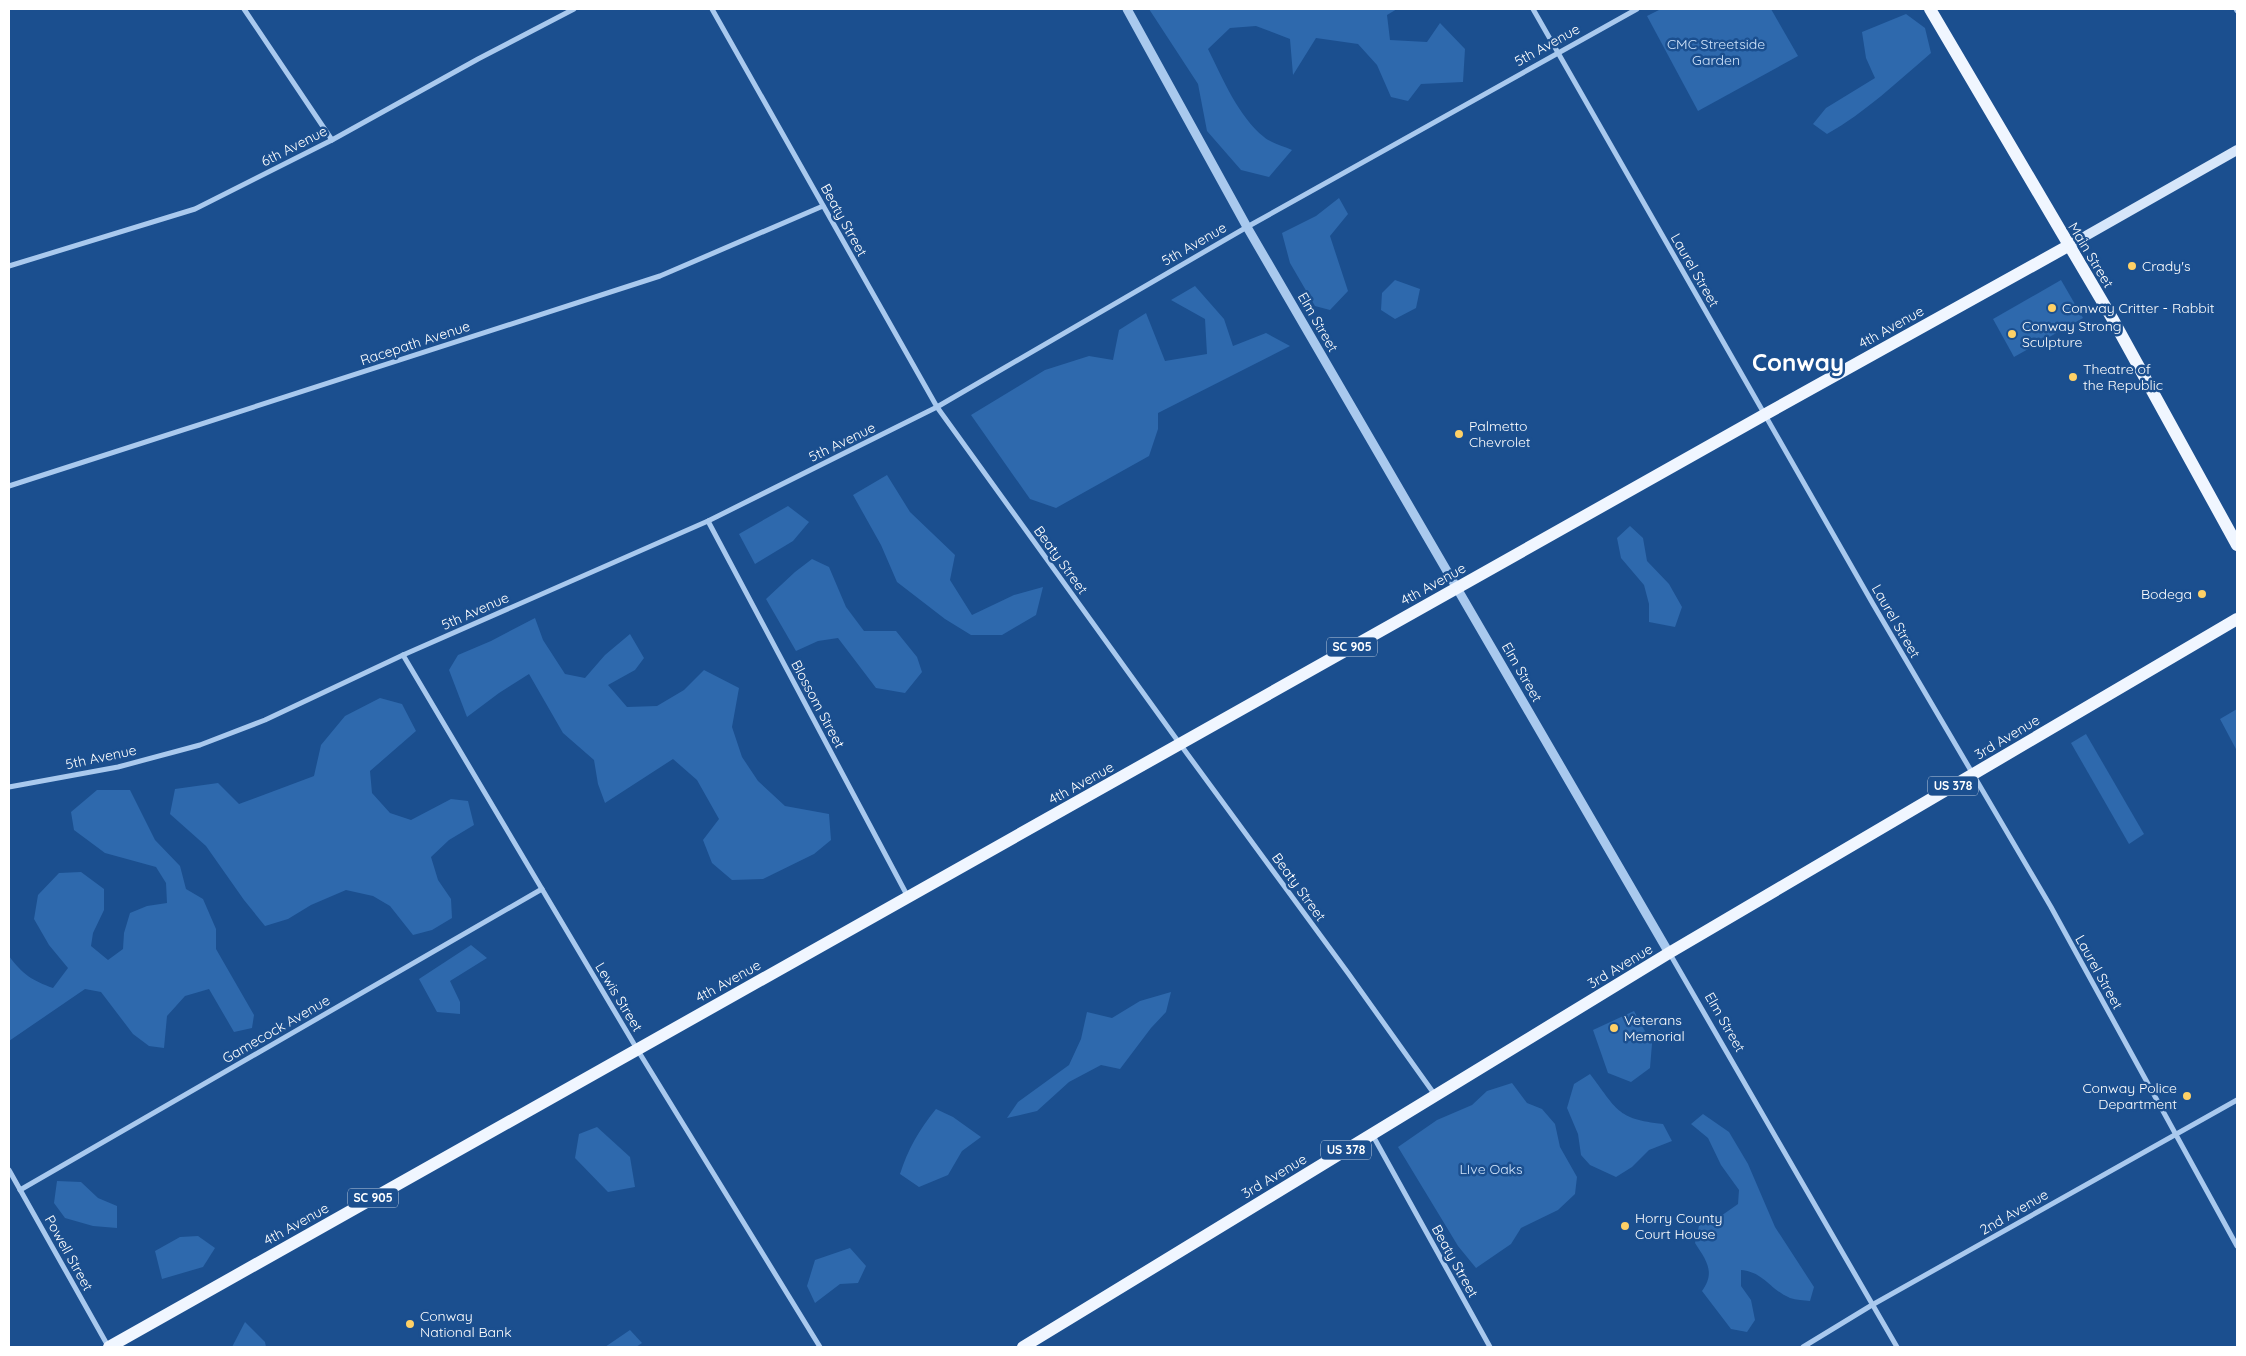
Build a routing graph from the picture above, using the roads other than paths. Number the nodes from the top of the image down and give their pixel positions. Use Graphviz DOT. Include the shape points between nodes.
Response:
graph roads {
  1 [pos="244,9"];
  2 [pos="574,9"];
  3 [pos="712,9"];
  4 [pos="1126,9"];
  5 [pos="1533,9"];
  6 [pos="1637,9"];
  7 [pos="1930,9"];
  8 [pos="1558,52"];
  9 [pos="332,140"];
  10 [pos="2237,150"];
  11 [pos="823,206"];
  12 [pos="1247,227"];
  13 [pos="2068,246"];
  14 [pos="9,266"];
  15 [pos="937,407"];
  16 [pos="1764,415"];
  17 [pos="9,486"];
  18 [pos="708,521"];
  19 [pos="2237,545"];
  20 [pos="1457,588"];
  21 [pos="2237,619"];
  22 [pos="403,655"];
  23 [pos="1180,744"];
  24 [pos="1972,775"];
  25 [pos="9,787"];
  26 [pos="542,889"];
  27 [pos="908,897"];
  28 [pos="1669,953"];
  29 [pos="637,1049"];
  30 [pos="1435,1095"];
  31 [pos="2237,1100"];
  32 [pos="1372,1134"];
  33 [pos="2175,1134"];
  34 [pos="9,1170"];
  35 [pos="20,1190"];
  36 [pos="2237,1246"];
  37 [pos="1872,1305"];
  38 [pos="109,1347"];
  39 [pos="820,1347"];
  40 [pos="1023,1347"];
  41 [pos="1490,1347"];
  42 [pos="1803,1347"];
  43 [pos="1896,1347"];
  1 -- 9 [label="street"];
  2 -- 9 [label="street, 6th Avenue"];
  3 -- 11 [label="street, Beaty Street"];
  4 -- 12 [label="street, Elm Street"];
  5 -- 8 [label="street, Laurel Street"];
  6 -- 8 [label="street, 5th Avenue"];
  7 -- 13 [label="main road, Main Street"];
  8 -- 12 [label="street, 5th Avenue"];
  8 -- 16 [label="street, Laurel Street"];
  9 -- 14 [label="street, 6th Avenue" via="195,209"];
  10 -- 13 [label="main road, SC 905"];
  11 -- 15 [label="street, Beaty Street"];
  11 -- 17 [label="street, Racepath Avenue" via="660,276"];
  12 -- 15 [label="street, 5th Avenue"];
  12 -- 20 [label="street, Elm Street"];
  13 -- 16 [label="main road, 4th Avenue / SC 905"];
  13 -- 19 [label="main road, Main Street" via="2112,318"];
  15 -- 18 [label="street, 5th Avenue"];
  15 -- 23 [label="street, Beaty Street"];
  16 -- 20 [label="main road, 4th Avenue / SC 905"];
  16 -- 24 [label="street, Laurel Street"];
  18 -- 22 [label="street, 5th Avenue"];
  18 -- 27 [label="street, Blossom Street"];
  20 -- 23 [label="main road, 4th Avenue / SC 905"];
  20 -- 28 [label="street, Elm Street"];
  21 -- 24 [label="main road, 3rd Avenue / US 378"];
  22 -- 25 [label="street, 5th Avenue" via="200,746 118,767"];
  22 -- 26 [label="street, Lewis Street"];
  23 -- 27 [label="main road, 4th Avenue / SC 905"];
  23 -- 30 [label="street, Beaty Street"];
  24 -- 28 [label="main road, 3rd Avenue / US 378"];
  24 -- 33 [label="street, Laurel Street" via="2051,907"];
  26 -- 29 [label="street, Lewis Street"];
  26 -- 35 [label="street, Gamecock Avenue"];
  27 -- 29 [label="main road, 4th Avenue / SC 905"];
  28 -- 30 [label="main road, 3rd Avenue / US 378"];
  28 -- 37 [label="street, Elm Street"];
  29 -- 38 [label="main road, 4th Avenue / SC 905"];
  29 -- 39 [label="street, Lewis Street"];
  30 -- 32 [label="main road, 3rd Avenue / US 378"];
  31 -- 33 [label="street, 2nd Avenue"];
  32 -- 40 [label="main road, 3rd Avenue / US 378"];
  32 -- 41 [label="street, Beaty Street"];
  33 -- 36 [label="street, Laurel Street"];
  33 -- 37 [label="street, 2nd Avenue"];
  34 -- 35 [label="street, Powell Street"];
  35 -- 38 [label="street, Powell Street"];
  37 -- 42 [label="street, 2nd Avenue"];
  37 -- 43 [label="street, Elm Street"];
}
